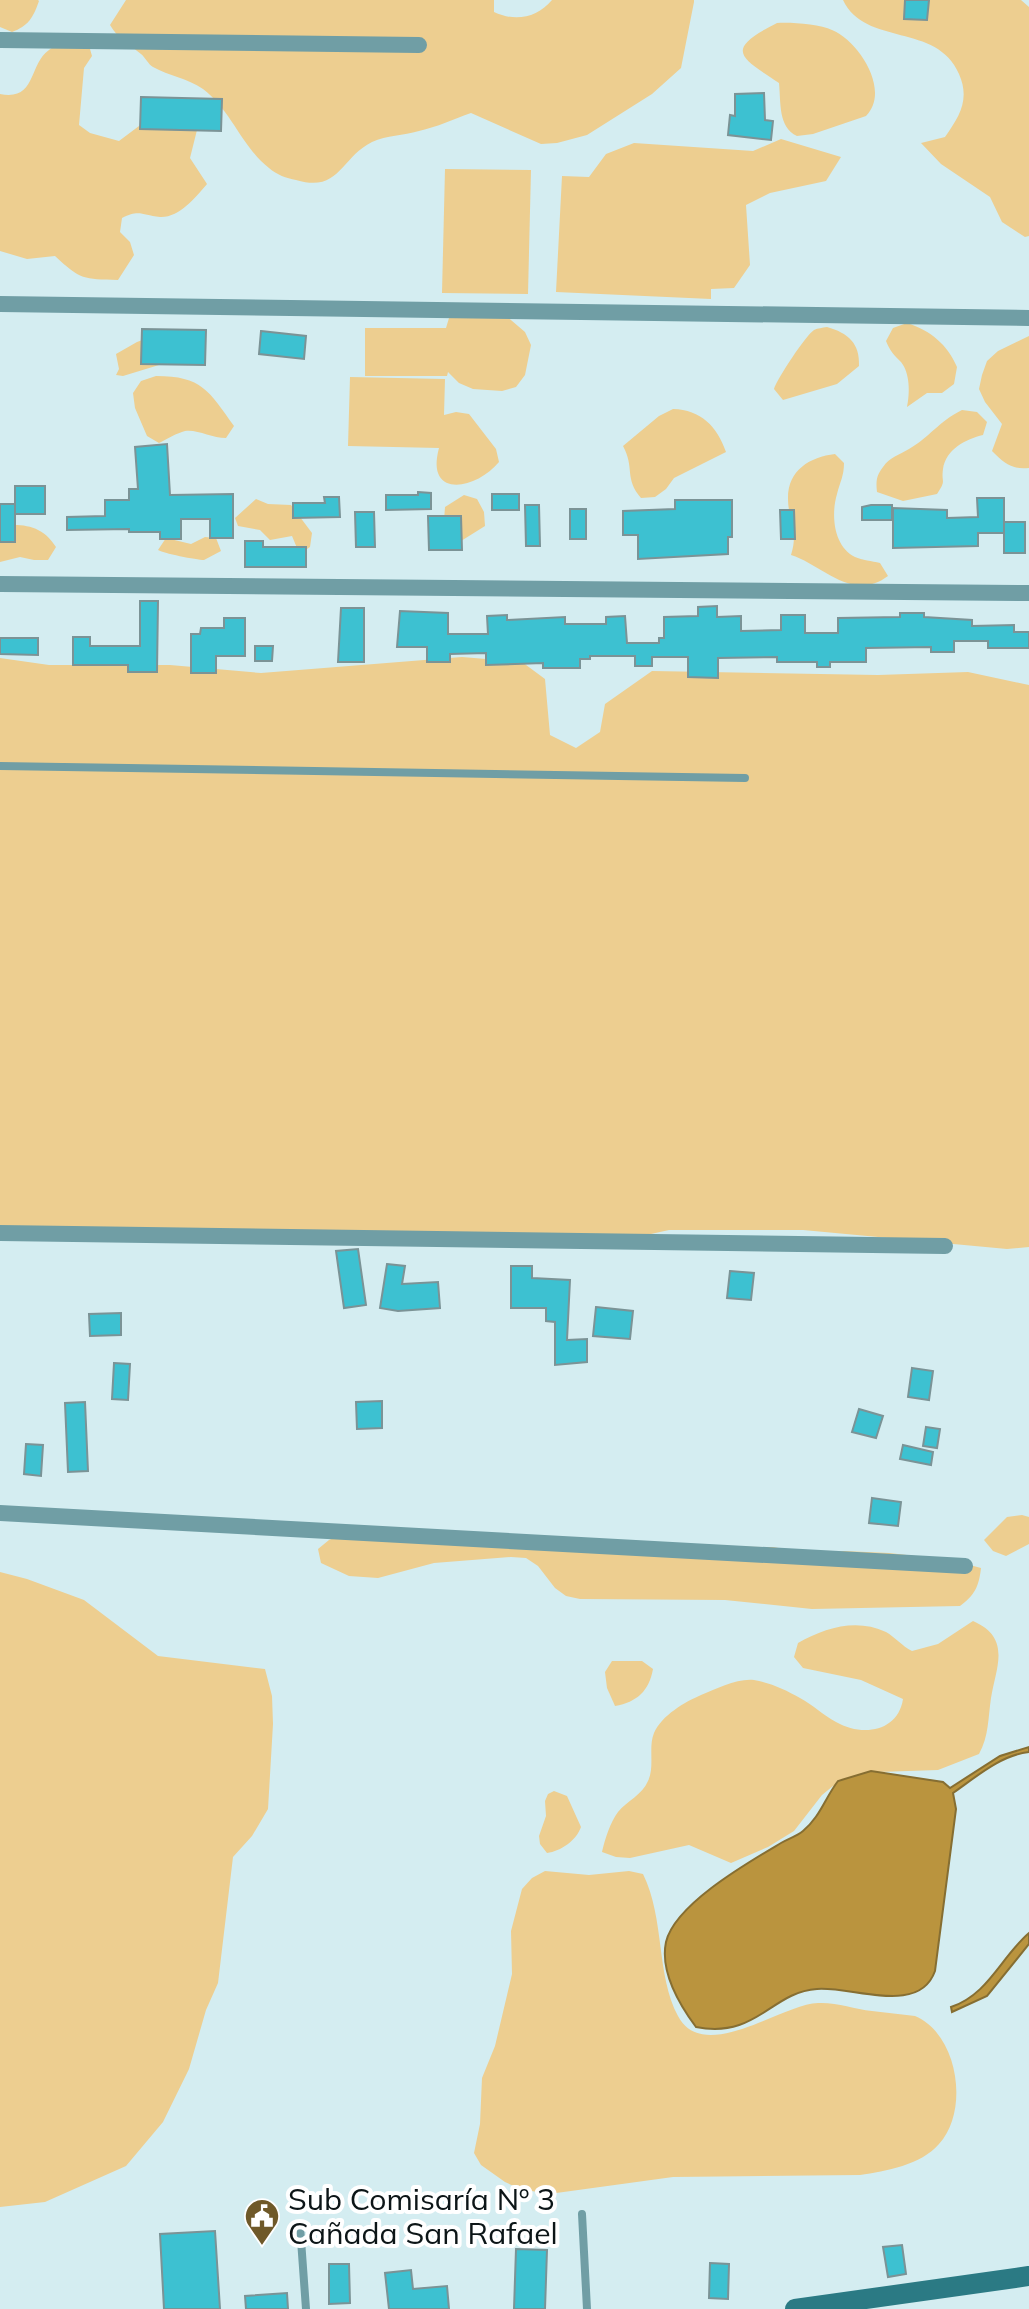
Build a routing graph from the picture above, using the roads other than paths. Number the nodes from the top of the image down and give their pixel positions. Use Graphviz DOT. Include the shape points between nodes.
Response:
graph roads {
  1 [pos="0,40"];
  2 [pos="419,45"];
  3 [pos="0,304"];
  4 [pos="1029,318"];
  5 [pos="0,584"];
  6 [pos="1029,593"];
  7 [pos="0,766"];
  8 [pos="745,778"];
  9 [pos="0,1233"];
  10 [pos="945,1246"];
  11 [pos="0,1513"];
  12 [pos="965,1566"];
  13 [pos="582,2214"];
  14 [pos="300,2226"];
  15 [pos="1029,2276"];
  16 [pos="306,2309"];
  17 [pos="587,2309"];
  18 [pos="795,2309"];
  1 -- 2 [label="street"];
  3 -- 4 [label="street"];
  5 -- 6 [label="street"];
  7 -- 8 [label="lane"];
  9 -- 10 [label="street"];
  11 -- 12 [label="street"];
  13 -- 17 [label="lane"];
  14 -- 16 [label="lane"];
  15 -- 18 [label="main road"];
}
